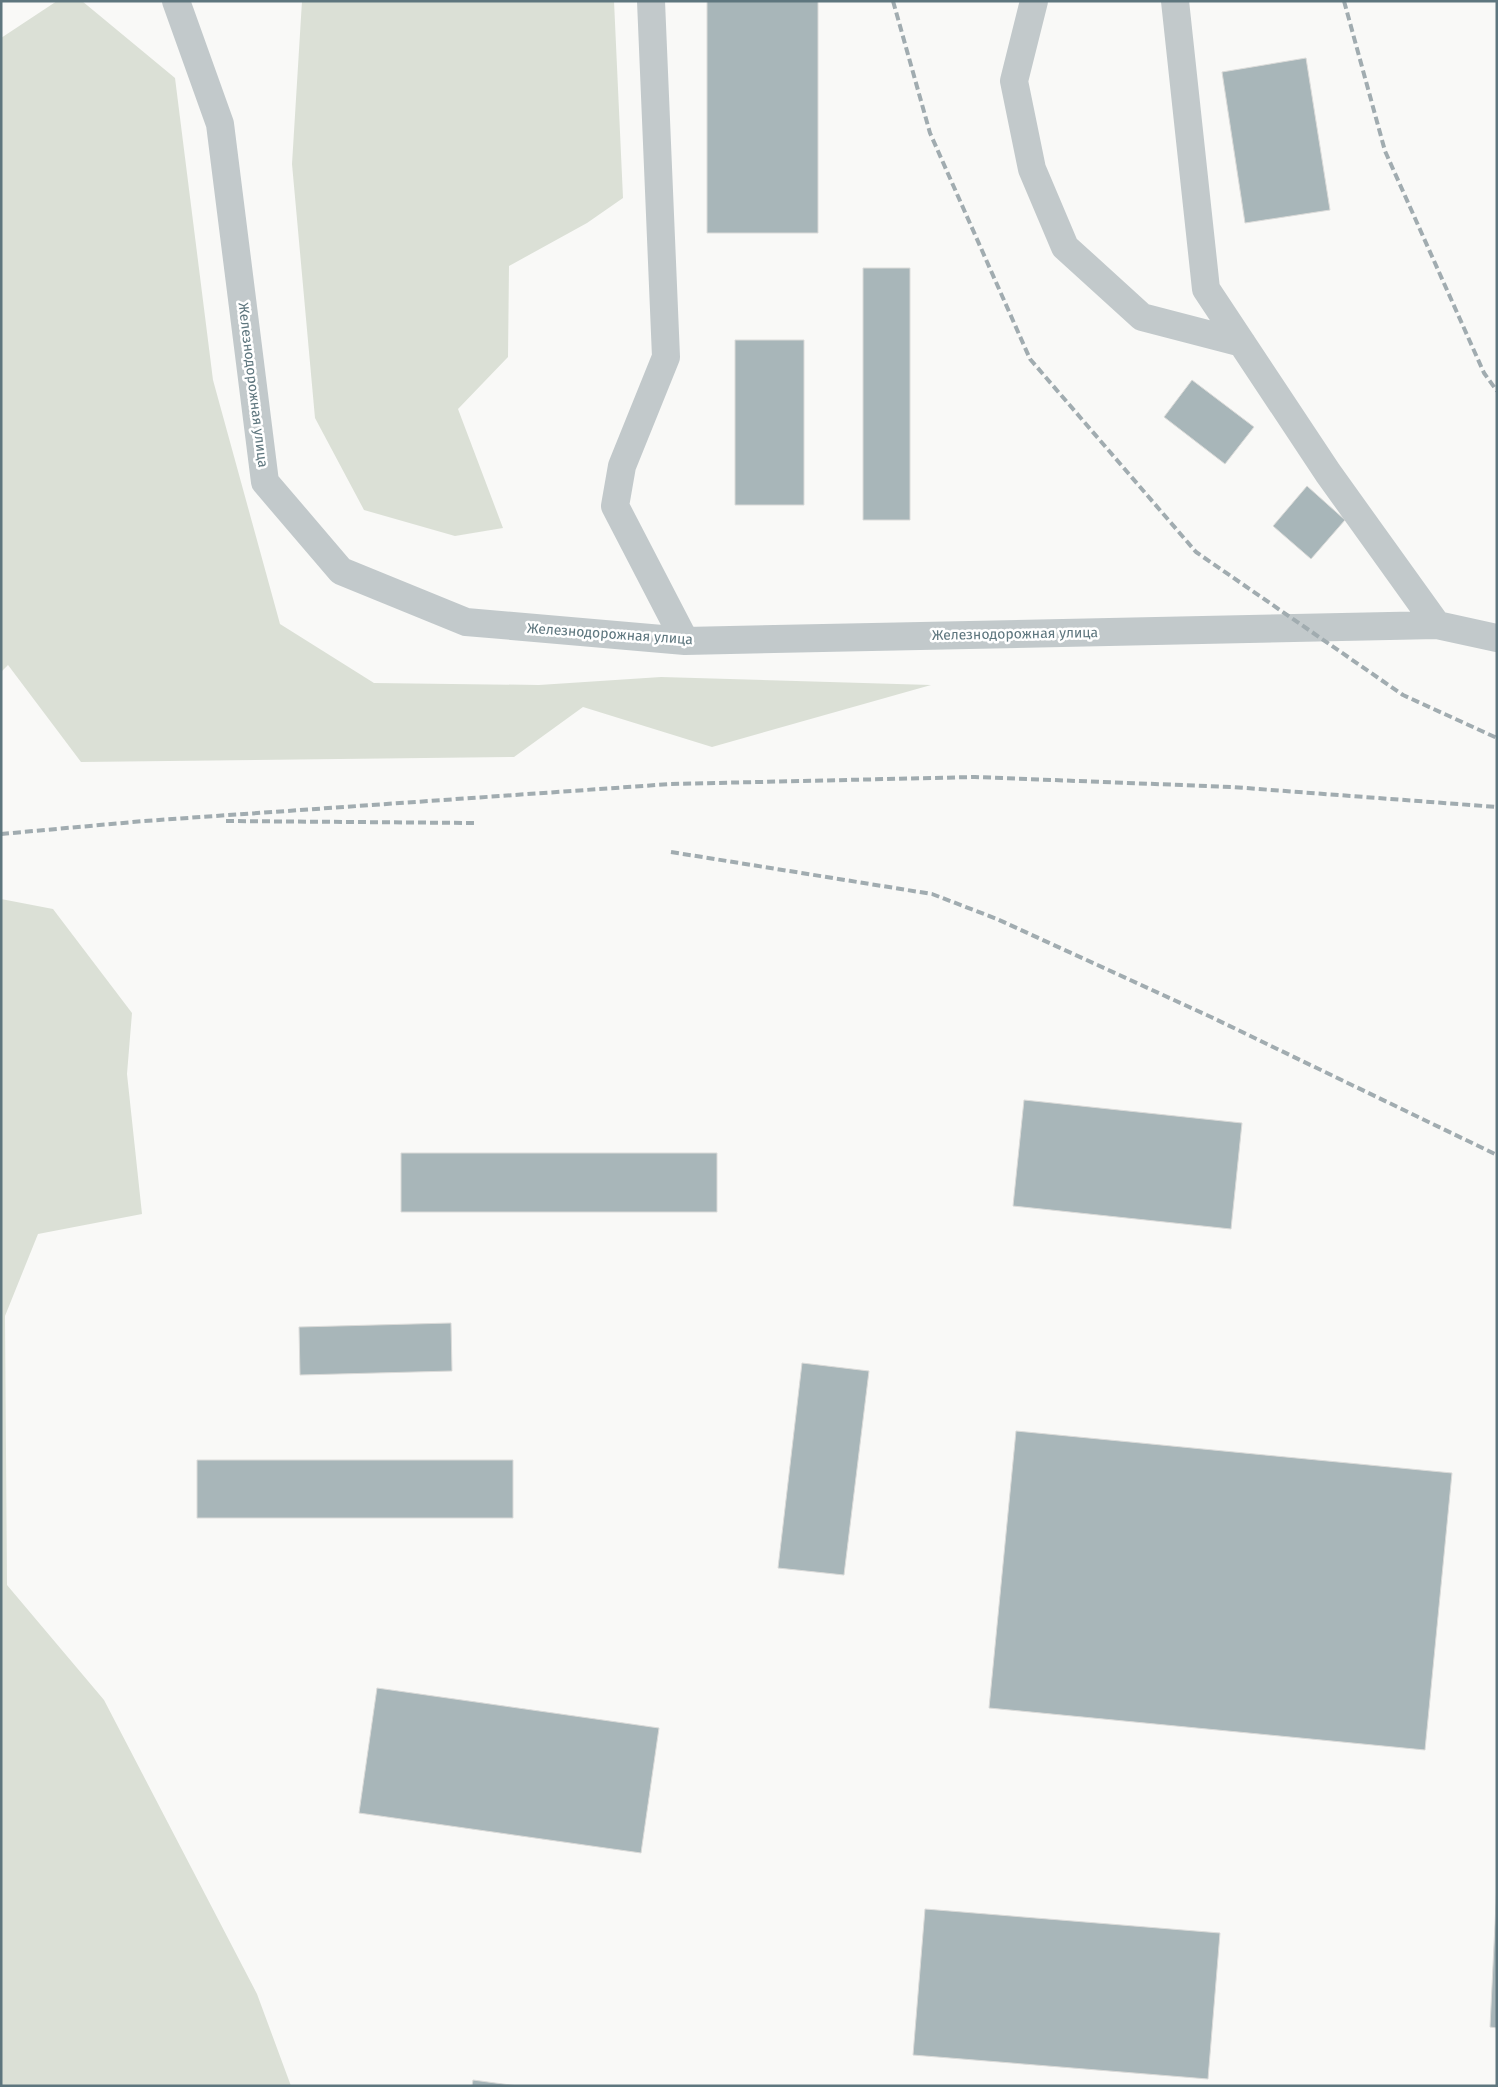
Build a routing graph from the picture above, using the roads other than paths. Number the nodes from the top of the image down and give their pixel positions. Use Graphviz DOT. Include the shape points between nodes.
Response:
graph roads {
  1 [pos="176,1"];
  2 [pos="651,1"];
  3 [pos="1034,1"];
  4 [pos="1175,1"];
  5 [pos="1242,343"];
  6 [pos="1437,625"];
  7 [pos="1497,638"];
  8 [pos="685,641"];
  1 -- 8 [label="street, Железнодорожная улица" via="220,124 265,482 341,571 466,622"];
  2 -- 8 [label="street" via="666,357 622,466 615,506"];
  3 -- 5 [label="street" via="1014,81 1032,169 1065,246 1142,318"];
  4 -- 5 [label="street" via="1206,289"];
  5 -- 6 [label="street" via="1328,473"];
  6 -- 7 [label="street, Железнодорожная улица"];
  6 -- 8 [label="street, Железнодорожная улица"];
}
